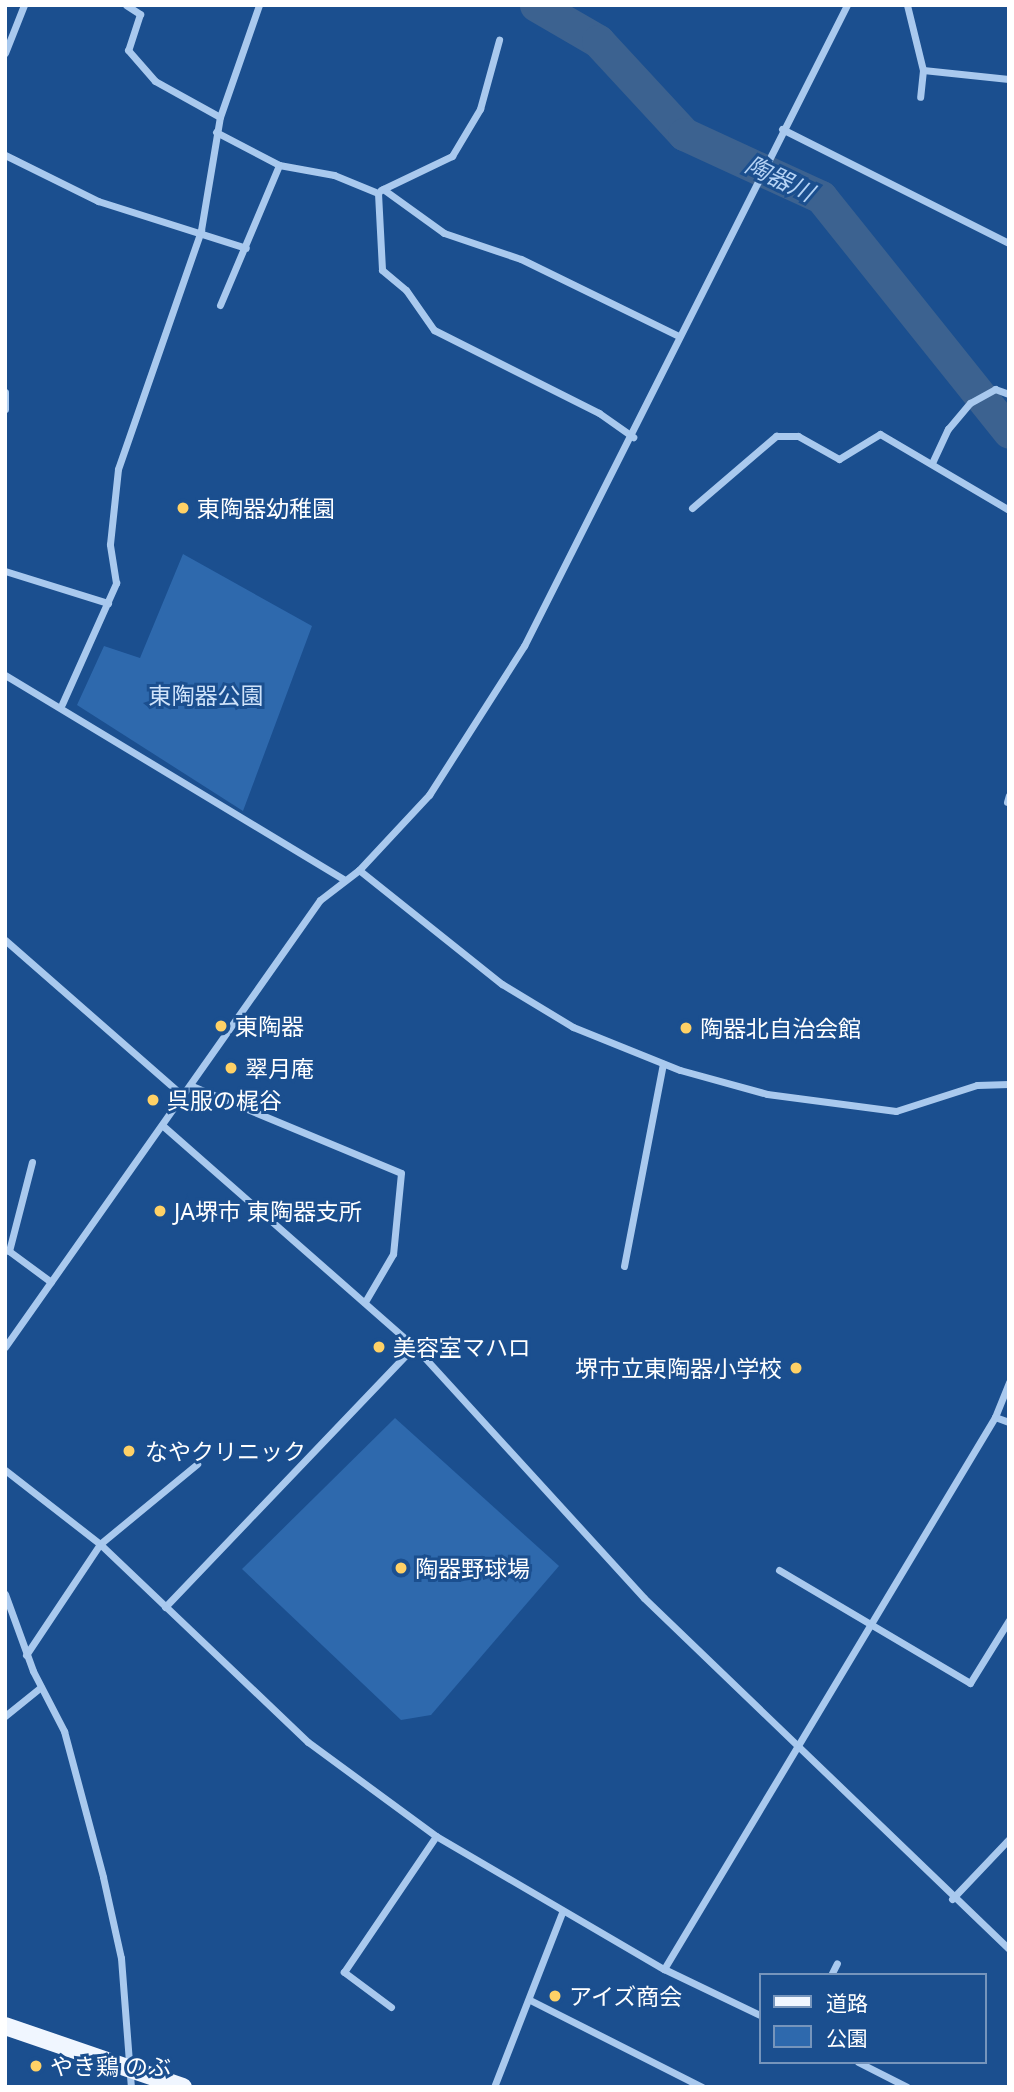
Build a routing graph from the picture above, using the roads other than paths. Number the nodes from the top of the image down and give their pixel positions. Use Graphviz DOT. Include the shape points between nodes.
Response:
graph roads {
  1 [pos="24,5"];
  2 [pos="126,5"];
  3 [pos="144,5"];
  4 [pos="259,5"];
  5 [pos="847,5"];
  6 [pos="907,5"];
  7 [pos="140,14"];
  8 [pos="8,38"];
  9 [pos="499,40"];
  10 [pos="5,53"];
  11 [pos="923,70"];
  12 [pos="1009,79"];
  13 [pos="920,97"];
  14 [pos="220,117"];
  15 [pos="782,128"];
  16 [pos="216,132"];
  17 [pos="5,155"];
  18 [pos="279,165"];
  19 [pos="380,191"];
  20 [pos="201,230"];
  21 [pos="1009,243"];
  22 [pos="246,248"];
  23 [pos="220,305"];
  24 [pos="677,335"];
  25 [pos="5,392"];
  26 [pos="1009,394"];
  27 [pos="5,409"];
  28 [pos="633,437"];
  29 [pos="932,463"];
  30 [pos="692,508"];
  31 [pos="1009,510"];
  32 [pos="5,571"];
  33 [pos="108,603"];
  34 [pos="5,676"];
  35 [pos="62,704"];
  36 [pos="359,870"];
  37 [pos="343,879"];
  38 [pos="5,940"];
  39 [pos="663,1064"];
  40 [pos="1009,1084"];
  41 [pos="192,1086"];
  42 [pos="183,1096"];
  43 [pos="163,1125"];
  44 [pos="32,1162"];
  45 [pos="624,1266"];
  46 [pos="51,1282"];
  47 [pos="365,1302"];
  48 [pos="414,1346"];
  49 [pos="5,1347"];
  50 [pos="1009,1382"];
  51 [pos="995,1417"];
  52 [pos="1009,1422"];
  53 [pos="197,1464"];
  54 [pos="5,1470"];
  55 [pos="100,1544"];
  56 [pos="779,1570"];
  57 [pos="5,1594"];
  58 [pos="165,1607"];
  59 [pos="1009,1620"];
  60 [pos="867,1624"];
  61 [pos="26,1655"];
  62 [pos="41,1687"];
  63 [pos="5,1716"];
  64 [pos="794,1742"];
  65 [pos="436,1836"];
  66 [pos="1009,1839"];
  67 [pos="952,1899"];
  68 [pos="562,1913"];
  69 [pos="1009,1949"];
  70 [pos="837,1963"];
  71 [pos="664,1969"];
  72 [pos="832,1973"];
  73 [pos="530,2000"];
  74 [pos="391,2007"];
  75 [pos="758,2014"];
  76 [pos="5,2026"];
  77 [pos="862,2064"];
  78 [pos="131,2078"];
  79 [pos="183,2087"];
  80 [pos="494,2087"];
  81 [pos="702,2087"];
  82 [pos="907,2087"];
  1 -- 8 [label="street"];
  2 -- 7 [label="street"];
  3 -- 7 [label="street"];
  4 -- 14 [label="street"];
  5 -- 15 [label="street"];
  6 -- 11 [label="street"];
  7 -- 14 [label="street" via="128,50 155,81"];
  8 -- 10 [label="street"];
  9 -- 19 [label="street" via="480,109 452,156"];
  11 -- 12 [label="street"];
  11 -- 13 [label="street"];
  14 -- 16 [label="street"];
  15 -- 21 [label="street"];
  15 -- 24 [label="street"];
  16 -- 18 [label="street"];
  16 -- 20 [label="street"];
  17 -- 20 [label="street" via="98,201"];
  18 -- 19 [label="street" via="334,175"];
  18 -- 22 [label="street"];
  19 -- 24 [label="street" via="444,233 522,260"];
  19 -- 28 [label="street" via="382,270 406,290 434,330 599,413"];
  20 -- 22 [label="street"];
  20 -- 33 [label="street" via="118,469 110,544 116,583"];
  22 -- 23 [label="street"];
  24 -- 28 [label="street"];
  25 -- 27 [label="street"];
  26 -- 29 [label="street" via="986,393 970,403 948,429"];
  28 -- 36 [label="street" via="524,646 429,795"];
  29 -- 30 [label="street" via="880,434 839,459 798,436 776,436"];
  29 -- 31 [label="street"];
  32 -- 33 [label="street"];
  33 -- 35 [label="street"];
  34 -- 35 [label="street"];
  35 -- 37 [label="street"];
  36 -- 37 [label="street"];
  36 -- 39 [label="street" via="502,984 573,1027"];
  37 -- 41 [label="street" via="320,900"];
  38 -- 42 [label="street"];
  39 -- 40 [label="street" via="767,1094 896,1111 977,1085"];
  39 -- 45 [label="street"];
  41 -- 42 [label="street"];
  41 -- 47 [label="street" via="401,1173 393,1254"];
  42 -- 43 [label="street"];
  43 -- 46 [label="street"];
  43 -- 47 [label="street"];
  44 -- 46 [label="street" via="9,1251"];
  46 -- 49 [label="street"];
  47 -- 48 [label="street"];
  48 -- 58 [label="street"];
  48 -- 64 [label="street" via="644,1598"];
  50 -- 51 [label="street"];
  51 -- 52 [label="street"];
  51 -- 60 [label="street"];
  53 -- 55 [label="street"];
  54 -- 55 [label="street"];
  55 -- 58 [label="street"];
  55 -- 61 [label="street"];
  56 -- 60 [label="street"];
  57 -- 61 [label="street"];
  58 -- 65 [label="street" via="308,1742"];
  59 -- 60 [label="street" via="970,1684"];
  60 -- 64 [label="street"];
  61 -- 62 [label="street"];
  62 -- 63 [label="street"];
  62 -- 78 [label="street" via="64,1731 103,1877 121,1958"];
  64 -- 67 [label="street"];
  64 -- 71 [label="street"];
  65 -- 68 [label="street"];
  65 -- 74 [label="street" via="344,1972"];
  66 -- 67 [label="street"];
  67 -- 69 [label="street"];
  68 -- 71 [label="street"];
  68 -- 73 [label="street"];
  70 -- 72 [label="street"];
  71 -- 75 [label="street"];
  73 -- 80 [label="street"];
  73 -- 81 [label="street"];
  76 -- 78 [label="main road"];
  77 -- 82 [label="street"];
  78 -- 79 [label="main road"];
}
